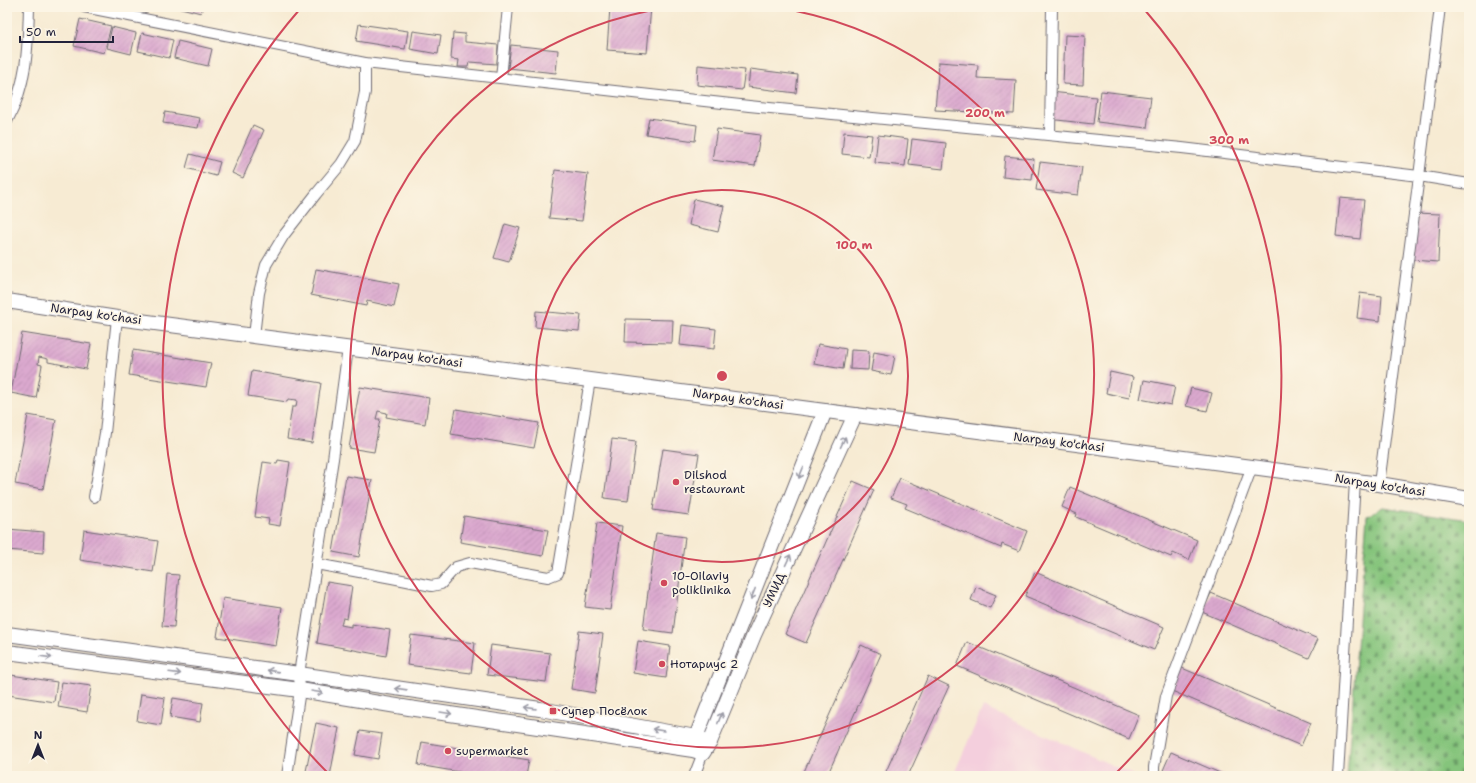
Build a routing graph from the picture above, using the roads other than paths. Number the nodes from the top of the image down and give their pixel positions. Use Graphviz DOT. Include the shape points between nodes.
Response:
graph roads {
  1 [pos="29,7"];
  2 [pos="84,7"];
  3 [pos="508,7"];
  4 [pos="1052,7"];
  5 [pos="1440,7"];
  6 [pos="365,63"];
  7 [pos="501,78"];
  8 [pos="7,121"];
  9 [pos="1050,134"];
  10 [pos="1419,176"];
  11 [pos="1469,184"];
  12 [pos="7,304"];
  13 [pos="117,318"];
  14 [pos="254,336"];
  15 [pos="348,348"];
  16 [pos="590,380"];
  17 [pos="825,411"];
  18 [pos="855,415"];
  19 [pos="1252,467"];
  20 [pos="1356,481"];
  21 [pos="1379,484"];
  22 [pos="94,498"];
  23 [pos="1469,499"];
  24 [pos="316,564"];
  25 [pos="7,634"];
  26 [pos="7,652"];
  27 [pos="299,674"];
  28 [pos="300,690"];
  29 [pos="701,745"];
  30 [pos="696,771"];
  31 [pos="287,776"];
  32 [pos="1154,776"];
  33 [pos="1338,776"];
  1 -- 8 [label="street" via="28,47 23,82"];
  2 -- 6 [label="street"];
  3 -- 7 [label="street"];
  4 -- 9 [label="street"];
  5 -- 10 [label="street"];
  6 -- 7 [label="street"];
  6 -- 14 [label="street" via="365,92 355,141 341,164 284,235 266,265 259,293"];
  7 -- 9 [label="street" via="749,106"];
  9 -- 10 [label="street"];
  10 -- 11 [label="street"];
  10 -- 21 [label="street"];
  12 -- 13 [label="street, Narpay ko'chasi"];
  13 -- 14 [label="street, Narpay ko'chasi"];
  13 -- 22 [label="street" via="105,433"];
  14 -- 15 [label="street, Narpay ko'chasi"];
  15 -- 16 [label="street, Narpay ko'chasi"];
  15 -- 24 [label="street"];
  16 -- 17 [label="street, Narpay ko'chasi"];
  16 -- 24 [label="street" via="558,573 548,577 470,563 456,567 441,584 432,586"];
  17 -- 18 [label="street, Narpay ko'chasi"];
  17 -- 29 [label="street, УМИД, one-way"];
  18 -- 19 [label="street, Narpay ko'chasi"];
  29 -- 18 [label="street, УМИД, one-way"];
  19 -- 20 [label="street, Narpay ko'chasi"];
  19 -- 32 [label="street" via="1166,696"];
  20 -- 21 [label="street, Narpay ko'chasi"];
  20 -- 33 [label="street"];
  21 -- 23 [label="street, Narpay ko'chasi"];
  24 -- 27 [label="street"];
  27 -- 25 [label="street, one-way"];
  26 -- 28 [label="street, one-way"];
  27 -- 28 [label="street"];
  29 -- 27 [label="street, one-way" via="540,709"];
  28 -- 29 [label="street, one-way" via="409,708"];
  28 -- 31 [label="street"];
  29 -- 30 [label="street"];
}
